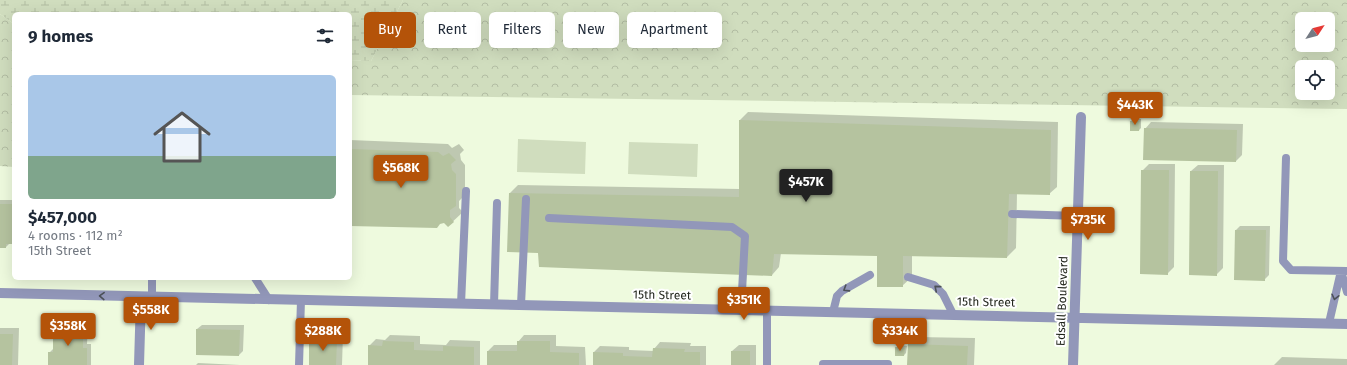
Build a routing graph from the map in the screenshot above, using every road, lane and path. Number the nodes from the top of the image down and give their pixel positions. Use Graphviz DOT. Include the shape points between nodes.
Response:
graph roads {
  1 [pos="1081,117"];
  2 [pos="1286,158"];
  3 [pos="466,191"];
  4 [pos="526,199"];
  5 [pos="497,203"];
  6 [pos="1012,214"];
  7 [pos="1078,216"];
  8 [pos="549,218"];
  9 [pos="1344,271"];
  10 [pos="870,275"];
  11 [pos="908,277"];
  12 [pos="152,280"];
  13 [pos="256,280"];
  14 [pos="1347,292"];
  15 [pos="0,293"];
  16 [pos="140,297"];
  17 [pos="152,297"];
  18 [pos="269,300"];
  19 [pos="301,300"];
  20 [pos="461,304"];
  21 [pos="494,304"];
  22 [pos="521,305"];
  23 [pos="741,310"];
  24 [pos="767,310"];
  25 [pos="833,312"];
  26 [pos="953,314"];
  27 [pos="1075,317"];
  28 [pos="1329,323"];
  29 [pos="1347,324"];
  30 [pos="888,364"];
  31 [pos="139,365"];
  32 [pos="299,365"];
  33 [pos="767,365"];
  34 [pos="823,365"];
  35 [pos="1073,365"];
  1 -- 7 [label="street, Edsall Boulevard"];
  2 -- 9 [label="lane" via="1283,261 1291,270"];
  3 -- 20 [label="lane"];
  4 -- 22 [label="lane"];
  5 -- 21 [label="lane"];
  6 -- 7 [label="lane"];
  7 -- 27 [label="street, Edsall Boulevard"];
  8 -- 23 [label="lane" via="732,227 745,236"];
  9 -- 14 [label="lane"];
  9 -- 28 [label="lane, one-way"];
  10 -- 25 [label="lane, one-way" via="842,291 837,296"];
  26 -- 11 [label="lane, one-way" via="944,294 934,285"];
  12 -- 17 [label="lane"];
  13 -- 18 [label="lane"];
  16 -- 15 [label="street, 15th Street, one-way"];
  16 -- 17 [label="street, 15th Street"];
  16 -- 31 [label="street"];
  17 -- 18 [label="street, 15th Street"];
  18 -- 19 [label="street, 15th Street"];
  19 -- 20 [label="street, 15th Street"];
  19 -- 32 [label="lane"];
  20 -- 21 [label="street, 15th Street"];
  21 -- 22 [label="street, 15th Street"];
  22 -- 23 [label="street, 15th Street"];
  23 -- 24 [label="street, 15th Street"];
  24 -- 25 [label="street, 15th Street"];
  24 -- 33 [label="lane"];
  25 -- 26 [label="street, 15th Street"];
  26 -- 27 [label="street, 15th Street"];
  27 -- 28 [label="street, 15th Street"];
  27 -- 35 [label="street, Edsall Boulevard"];
  28 -- 29 [label="street, 15th Street"];
  30 -- 34 [label="lane"];
}
